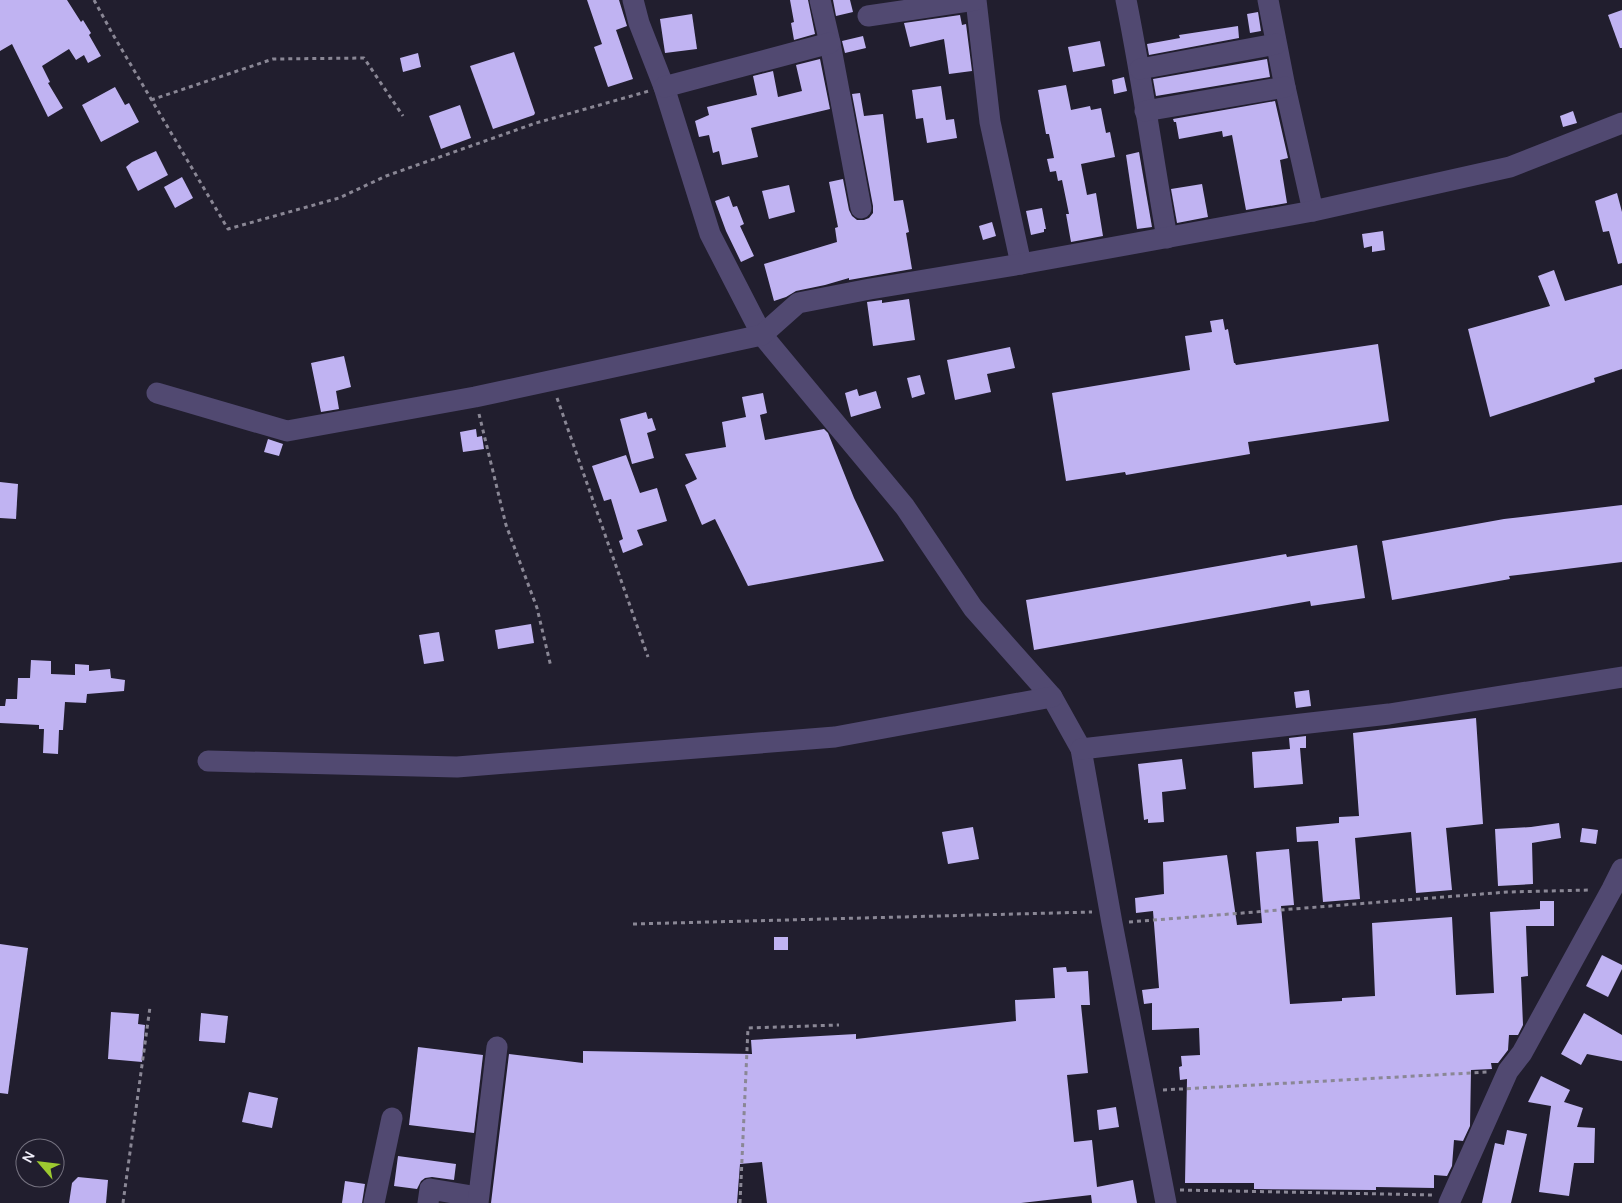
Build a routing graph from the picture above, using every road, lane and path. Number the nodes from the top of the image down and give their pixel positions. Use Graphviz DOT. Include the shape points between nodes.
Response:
graph roads {
  1 [pos="96,0"];
  2 [pos="633,0"];
  3 [pos="820,0"];
  4 [pos="976,0"];
  5 [pos="1126,0"];
  6 [pos="1268,0"];
  7 [pos="868,16"];
  8 [pos="830,43"];
  9 [pos="1276,44"];
  10 [pos="1140,69"];
  11 [pos="664,87"];
  12 [pos="1285,87"];
  13 [pos="151,100"];
  14 [pos="1145,111"];
  15 [pos="403,116"];
  16 [pos="1622,123"];
  17 [pos="861,208"];
  18 [pos="1313,211"];
  19 [pos="1167,238"];
  20 [pos="1022,264"];
  21 [pos="762,335"];
  22 [pos="551,381"];
  23 [pos="158,393"];
  24 [pos="475,397"];
  25 [pos="648,657"];
  26 [pos="551,667"];
  27 [pos="1622,677"];
  28 [pos="1052,697"];
  29 [pos="1081,749"];
  30 [pos="208,761"];
  31 [pos="1622,869"];
  32 [pos="1612,889"];
  33 [pos="633,924"];
  34 [pos="1112,924"];
  35 [pos="150,1007"];
  36 [pos="839,1025"];
  37 [pos="498,1047"];
  38 [pos="1508,1070"];
  39 [pos="1144,1091"];
  40 [pos="392,1118"];
  41 [pos="1164,1196"];
  42 [pos="1450,1199"];
  43 [pos="478,1200"];
  44 [pos="123,1203"];
  45 [pos="374,1203"];
  46 [pos="428,1203"];
  47 [pos="740,1203"];
  1 -- 13 [label="path"];
  2 -- 11 [label="street"];
  3 -- 8 [label="street"];
  4 -- 7 [label="street"];
  4 -- 20 [label="street" via="990,122"];
  5 -- 10 [label="street"];
  6 -- 9 [label="street"];
  8 -- 11 [label="street"];
  8 -- 17 [label="street"];
  9 -- 10 [label="street"];
  9 -- 12 [label="street"];
  10 -- 14 [label="street"];
  11 -- 13 [label="path" via="536,123 386,176 339,198 228,229"];
  11 -- 21 [label="street" via="710,234"];
  12 -- 14 [label="street"];
  12 -- 18 [label="street"];
  13 -- 15 [label="path" via="273,59 364,58"];
  14 -- 19 [label="street"];
  16 -- 18 [label="street" via="1510,167"];
  18 -- 19 [label="street"];
  19 -- 20 [label="street"];
  20 -- 21 [label="street" via="798,302"];
  21 -- 22 [label="street"];
  21 -- 28 [label="street" via="904,507 973,608"];
  22 -- 24 [label="street"];
  22 -- 25 [label="path"];
  23 -- 24 [label="street" via="287,431"];
  24 -- 26 [label="path" via="506,525 537,608"];
  27 -- 29 [label="street" via="1389,714"];
  28 -- 29 [label="street"];
  28 -- 30 [label="street" via="835,737 457,767"];
  29 -- 34 [label="street"];
  31 -- 32 [label="street"];
  32 -- 34 [label="path" via="1507,892"];
  32 -- 38 [label="street" via="1522,1054"];
  33 -- 34 [label="path" via="1098,912"];
  34 -- 39 [label="street"];
  35 -- 44 [label="path"];
  36 -- 47 [label="path" via="748,1028"];
  37 -- 43 [label="street"];
  38 -- 39 [label="path"];
  38 -- 42 [label="street"];
  39 -- 41 [label="street"];
  40 -- 45 [label="street"];
  41 -- 42 [label="path"];
  43 -- 46 [label="street" via="430,1189"];
}
